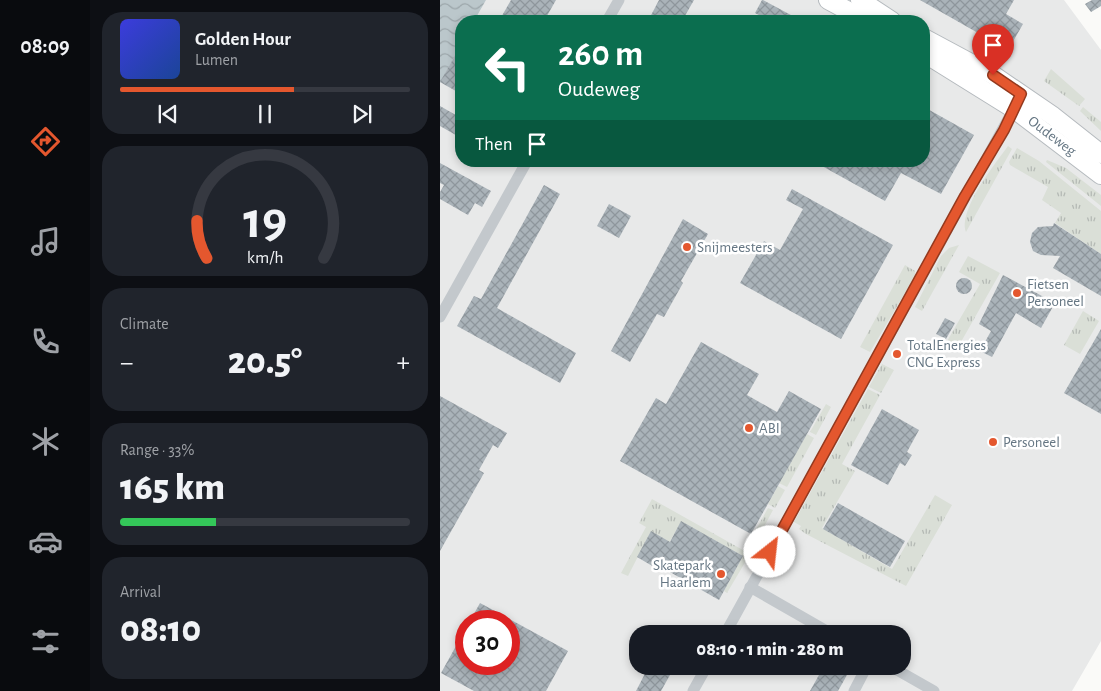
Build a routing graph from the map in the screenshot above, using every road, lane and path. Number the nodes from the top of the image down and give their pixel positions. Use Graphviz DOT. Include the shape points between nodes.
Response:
graph roads {
  1 [pos="619,0"];
  2 [pos="828,0"];
  3 [pos="860,0"];
  4 [pos="610,15"];
  5 [pos="856,15"];
  6 [pos="883,15"];
  7 [pos="930,41"];
  8 [pos="930,56"];
  9 [pos="1018,102"];
  10 [pos="1101,154"];
  11 [pos="524,167"];
  12 [pos="1101,175"];
  13 [pos="440,317"];
  14 [pos="750,587"];
  15 [pos="730,625"];
  16 [pos="816,625"];
  17 [pos="702,675"];
  18 [pos="862,675"];
  19 [pos="906,675"];
  20 [pos="693,691"];
  21 [pos="854,691"];
  22 [pos="934,691"];
  1 -- 4 [label="street"];
  2 -- 5 [label="main road"];
  3 -- 6 [label="main road"];
  7 -- 9 [label="main road, Oudeweg" via="978,66"];
  8 -- 9 [label="main road, Oudeweg"];
  9 -- 10 [label="main road, Oudeweg"];
  9 -- 12 [label="main road, Oudeweg"];
  9 -- 14 [label="street"];
  11 -- 13 [label="street"];
  14 -- 15 [label="street"];
  14 -- 16 [label="street"];
  17 -- 20 [label="street"];
  18 -- 21 [label="street"];
  19 -- 22 [label="street"];
}
